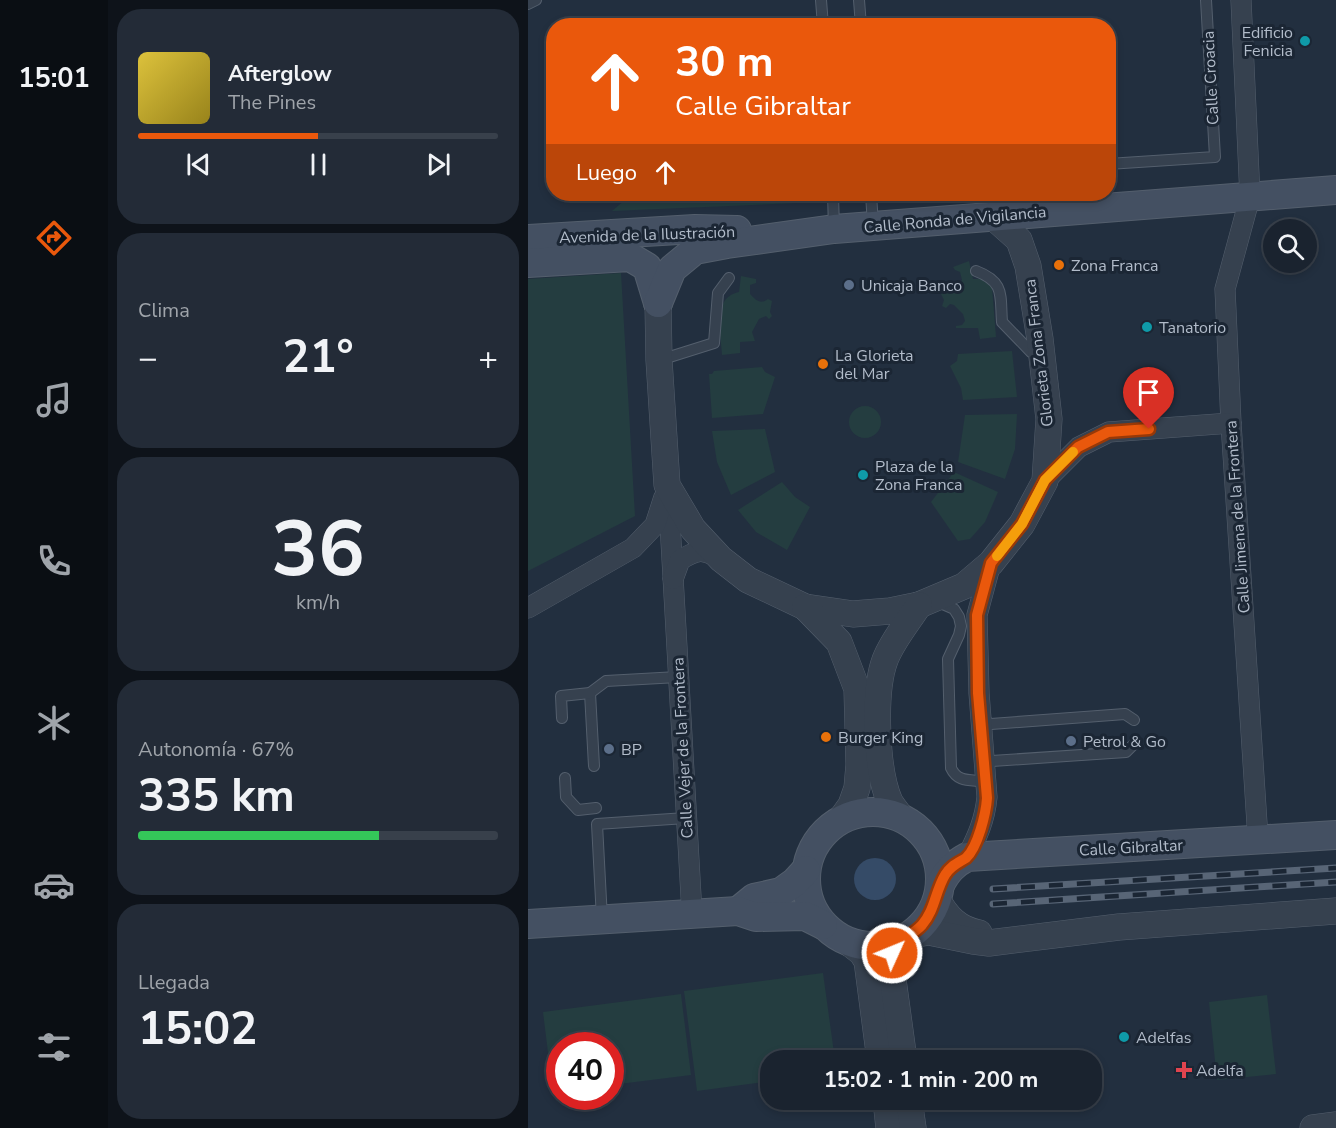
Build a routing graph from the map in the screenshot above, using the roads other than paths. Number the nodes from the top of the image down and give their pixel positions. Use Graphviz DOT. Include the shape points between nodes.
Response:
graph roads {
  1 [pos="536,0"];
  2 [pos="821,0"];
  3 [pos="859,0"];
  4 [pos="1206,0"];
  5 [pos="1241,0"];
  6 [pos="528,4"];
  7 [pos="822,18"];
  8 [pos="860,18"];
  9 [pos="1116,163"];
  10 [pos="1336,190"];
  11 [pos="1250,197"];
  12 [pos="833,201"];
  13 [pos="871,201"];
  14 [pos="992,216"];
  15 [pos="873,226"];
  16 [pos="834,229"];
  17 [pos="802,232"];
  18 [pos="528,238"];
  19 [pos="528,263"];
  20 [pos="976,271"];
  21 [pos="729,278"];
  22 [pos="658,303"];
  23 [pos="1042,357"];
  24 [pos="659,360"];
  25 [pos="1231,423"];
  26 [pos="1045,480"];
  27 [pos="668,485"];
  28 [pos="721,559"];
  29 [pos="991,563"];
  30 [pos="672,582"];
  31 [pos="924,603"];
  32 [pos="805,607"];
  33 [pos="528,608"];
  34 [pos="678,677"];
  35 [pos="591,693"];
  36 [pos="980,712"];
  37 [pos="562,718"];
  38 [pos="1134,720"];
  39 [pos="1134,744"];
  40 [pos="594,766"];
  41 [pos="985,773"];
  42 [pos="565,778"];
  43 [pos="900,817"];
  44 [pos="686,818"];
  45 [pos="841,819"];
  46 [pos="597,824"];
  47 [pos="1336,835"];
  48 [pos="1258,840"];
  49 [pos="967,856"];
  50 [pos="806,870"];
  51 [pos="939,892"];
  52 [pos="738,911"];
  53 [pos="1336,911"];
  54 [pos="692,914"];
  55 [pos="602,920"];
  56 [pos="528,924"];
  57 [pos="824,925"];
  58 [pos="904,938"];
  59 [pos="1002,940"];
  60 [pos="848,942"];
  61 [pos="879,1050"];
  62 [pos="903,1050"];
  63 [pos="887,1110"];
  64 [pos="910,1110"];
  65 [pos="1336,1125"];
  66 [pos="889,1128"];
  67 [pos="913,1128"];
  68 [pos="1313,1128"];
  1 -- 6 [label="lane"];
  2 -- 7 [label="lane"];
  3 -- 8 [label="lane"];
  4 -- 9 [label="lane, Calle Croacia" via="1215,157"];
  5 -- 11 [label="street"];
  10 -- 11 [label="main road, Calle Ronda de Vigilancia"];
  11 -- 14 [label="main road, Calle Ronda de Vigilancia"];
  11 -- 25 [label="street, Calle Jimena de la Frontera" via="1225,290"];
  12 -- 16 [label="lane"];
  13 -- 15 [label="lane"];
  14 -- 15 [label="main road, Calle Ronda de Vigilancia"];
  14 -- 23 [label="street, Glorieta Zona Franca" via="1019,240 1028,266"];
  15 -- 16 [label="main road, Calle Ronda de Vigilancia"];
  16 -- 17 [label="main road, Calle Ronda de Vigilancia"];
  17 -- 18 [label="main road, Avenida de la Ilustración" via="695,229"];
  17 -- 22 [label="main road, Calle Ronda de Vigilancia" via="694,250 672,269"];
  19 -- 22 [label="main road, Avenida de la Ilustración" via="630,257 646,267"];
  20 -- 23 [label="lane" via="991,277 1000,291 1002,322 1031,352"];
  21 -- 24 [label="lane" via="718,293 714,343"];
  22 -- 24 [label="street, Glorieta Zona Franca"];
  23 -- 26 [label="street, Glorieta Zona Franca" via="1049,419"];
  24 -- 27 [label="street, Glorieta Zona Franca"];
  25 -- 26 [label="street" via="1108,432 1078,447"];
  25 -- 48 [label="street, Calle Jimena de la Frontera"];
  26 -- 29 [label="street, Glorieta Zona Franca" via="1022,524"];
  27 -- 28 [label="street, Glorieta Zona Franca" via="693,530"];
  27 -- 30 [label="street, Calle Vejer de la Frontera"];
  27 -- 33 [label="street" via="655,525 633,548"];
  28 -- 30 [label="street" via="705,550 693,552 680,560"];
  28 -- 32 [label="street, Glorieta Zona Franca" via="748,580"];
  29 -- 31 [label="street, Glorieta Zona Franca" via="964,586"];
  29 -- 36 [label="street" via="977,615"];
  30 -- 34 [label="street, Calle Vejer de la Frontera"];
  31 -- 32 [label="street, Glorieta Zona Franca" via="853,614"];
  31 -- 41 [label="lane" via="946,604 959,616 959,635 948,659 951,768 964,780 980,781"];
  31 -- 43 [label="street" via="885,659 878,687 879,754 891,802"];
  32 -- 45 [label="street" via="839,642 857,689 857,788"];
  34 -- 35 [label="lane" via="606,681"];
  34 -- 44 [label="street, Calle Vejer de la Frontera"];
  35 -- 37 [label="lane" via="561,696"];
  35 -- 40 [label="lane"];
  36 -- 38 [label="lane" via="991,724 1048,724 1125,714"];
  36 -- 41 [label="street"];
  39 -- 41 [label="lane" via="1126,752 1050,752 993,761"];
  41 -- 49 [label="street" via="986,814"];
  42 -- 46 [label="lane" via="566,796 578,810 596,804"];
  43 -- 45 [label="main road" via="865,811"];
  43 -- 51 [label="main road" via="920,830 936,855"];
  44 -- 46 [label="lane"];
  44 -- 54 [label="street, Calle Vejer de la Frontera"];
  45 -- 50 [label="main road" via="816,842"];
  46 -- 55 [label="lane"];
  47 -- 48 [label="main road, Calle Gibraltar"];
  48 -- 49 [label="main road, Calle Gibraltar"];
  49 -- 51 [label="main road" via="946,873"];
  50 -- 52 [label="main road" via="781,892 754,898"];
  50 -- 57 [label="main road" via="808,900"];
  51 -- 58 [label="main road" via="931,913"];
  51 -- 59 [label="street" via="945,913 956,924"];
  52 -- 54 [label="main road"];
  52 -- 57 [label="main road" via="756,917 805,916"];
  53 -- 59 [label="street"];
  54 -- 55 [label="main road"];
  55 -- 56 [label="main road"];
  57 -- 60 [label="main road"];
  58 -- 59 [label="street" via="929,932 989,943"];
  58 -- 60 [label="main road" via="873,947"];
  58 -- 62 [label="street" via="892,953 891,965"];
  60 -- 61 [label="street" via="867,961"];
  63 -- 66 [label="street"];
  64 -- 67 [label="street"];
  65 -- 68 [label="street"];
}
